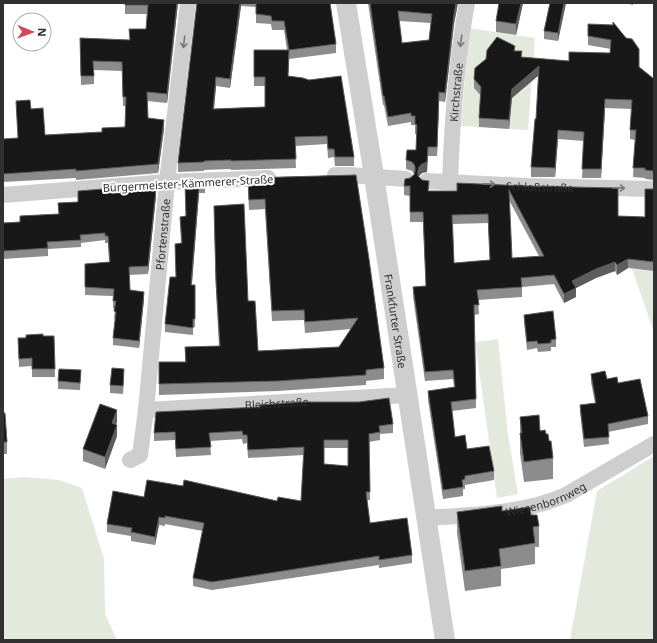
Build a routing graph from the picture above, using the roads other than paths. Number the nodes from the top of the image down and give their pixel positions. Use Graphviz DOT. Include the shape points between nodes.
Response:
graph roads {
  1 [pos="188,3"];
  2 [pos="346,3"];
  3 [pos="467,3"];
  4 [pos="317,176"];
  5 [pos="374,176"];
  6 [pos="286,178"];
  7 [pos="406,179"];
  8 [pos="427,181"];
  9 [pos="167,182"];
  10 [pos="450,182"];
  11 [pos="654,189"];
  12 [pos="3,195"];
  13 [pos="408,395"];
  14 [pos="146,410"];
  15 [pos="654,444"];
  16 [pos="130,460"];
  17 [pos="426,518"];
  18 [pos="444,640"];
  1 -- 9 [label="street, Pfortenstraße, one-way"];
  2 -- 5 [label="street, Frankfurter Straße"];
  3 -- 10 [label="street, Kirchstraße, one-way" via="452,125"];
  4 -- 5 [label="street"];
  5 -- 7 [label="street"];
  5 -- 13 [label="street, Frankfurter Straße"];
  6 -- 9 [label="street, Bürgermeister-Kämmerer-Straße"];
  8 -- 10 [label="street, Schloßstraße"];
  9 -- 12 [label="street, Bürgermeister-Kämmerer-Straße"];
  9 -- 14 [label="street, Pfortenstraße"];
  10 -- 11 [label="street, Schloßstraße, one-way"];
  13 -- 14 [label="street, Bleichstraße"];
  13 -- 17 [label="street, Frankfurter Straße"];
  14 -- 16 [label="street, Pfortenstraße" via="140,455"];
  15 -- 17 [label="street, Wiesenbornweg" via="552,501 494,512"];
  17 -- 18 [label="street, Frankfurter Straße"];
}
